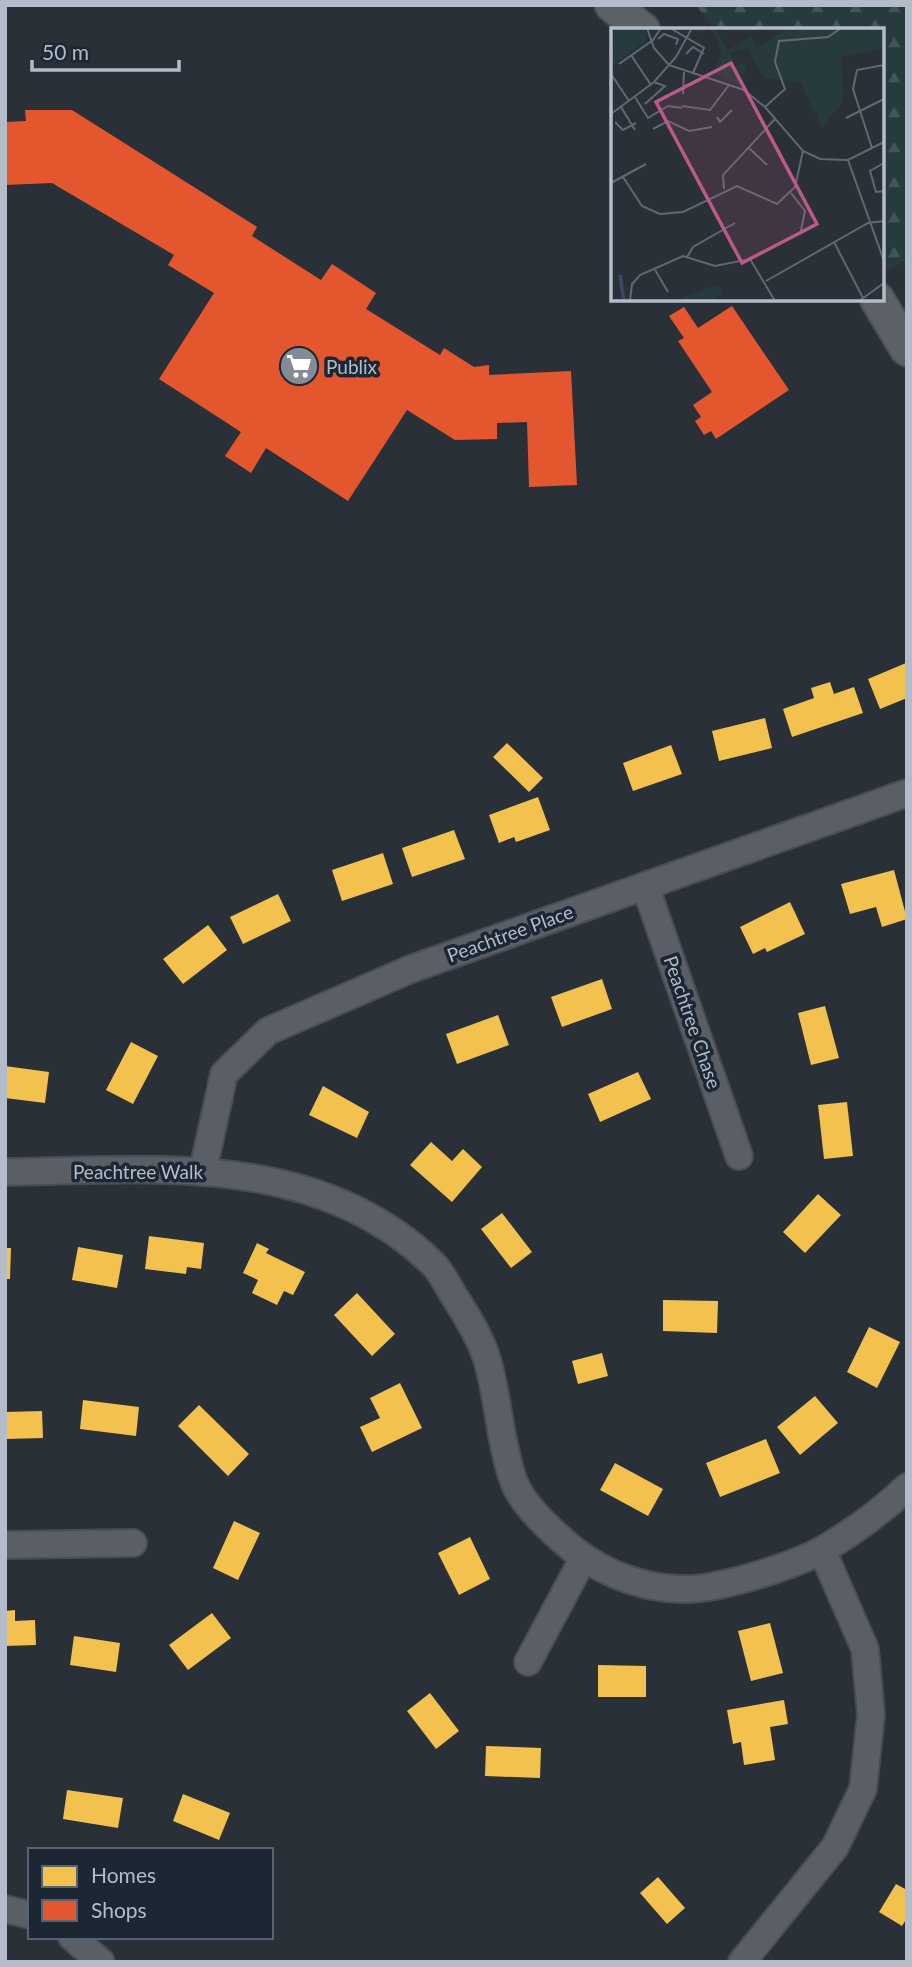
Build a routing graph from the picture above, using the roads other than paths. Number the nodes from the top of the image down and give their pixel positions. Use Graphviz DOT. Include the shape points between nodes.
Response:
graph roads {
  1 [pos="612,5"];
  2 [pos="641,28"];
  3 [pos="907,793"];
  4 [pos="646,888"];
  5 [pos="739,1156"];
  6 [pos="203,1170"];
  7 [pos="5,1172"];
  8 [pos="907,1487"];
  9 [pos="133,1544"];
  10 [pos="5,1545"];
  11 [pos="822,1550"];
  12 [pos="583,1559"];
  13 [pos="528,1662"];
  14 [pos="5,1909"];
  15 [pos="28,1915"];
  16 [pos="74,1939"];
  17 [pos="101,1962"];
  18 [pos="742,1962"];
  1 -- 2 [label="main road"];
  3 -- 4 [label="street, Peachtree Place"];
  4 -- 5 [label="street, Peachtree Chase"];
  4 -- 6 [label="street, Peachtree Place" via="411,970 268,1031 224,1074"];
  6 -- 7 [label="street, Peachtree Walk"];
  6 -- 12 [label="street, Peachtree Walk" via="298,1187 341,1200 434,1264 488,1361 514,1483 541,1521"];
  8 -- 11 [label="street, Peachtree Walk" via="890,1504"];
  9 -- 10 [label="street"];
  11 -- 12 [label="street, Peachtree Walk" via="739,1581 682,1590 628,1580"];
  11 -- 18 [label="street" via="864,1649 871,1716 863,1789 835,1847"];
  12 -- 13 [label="street"];
  14 -- 15 [label="street"];
  16 -- 17 [label="street"];
}
